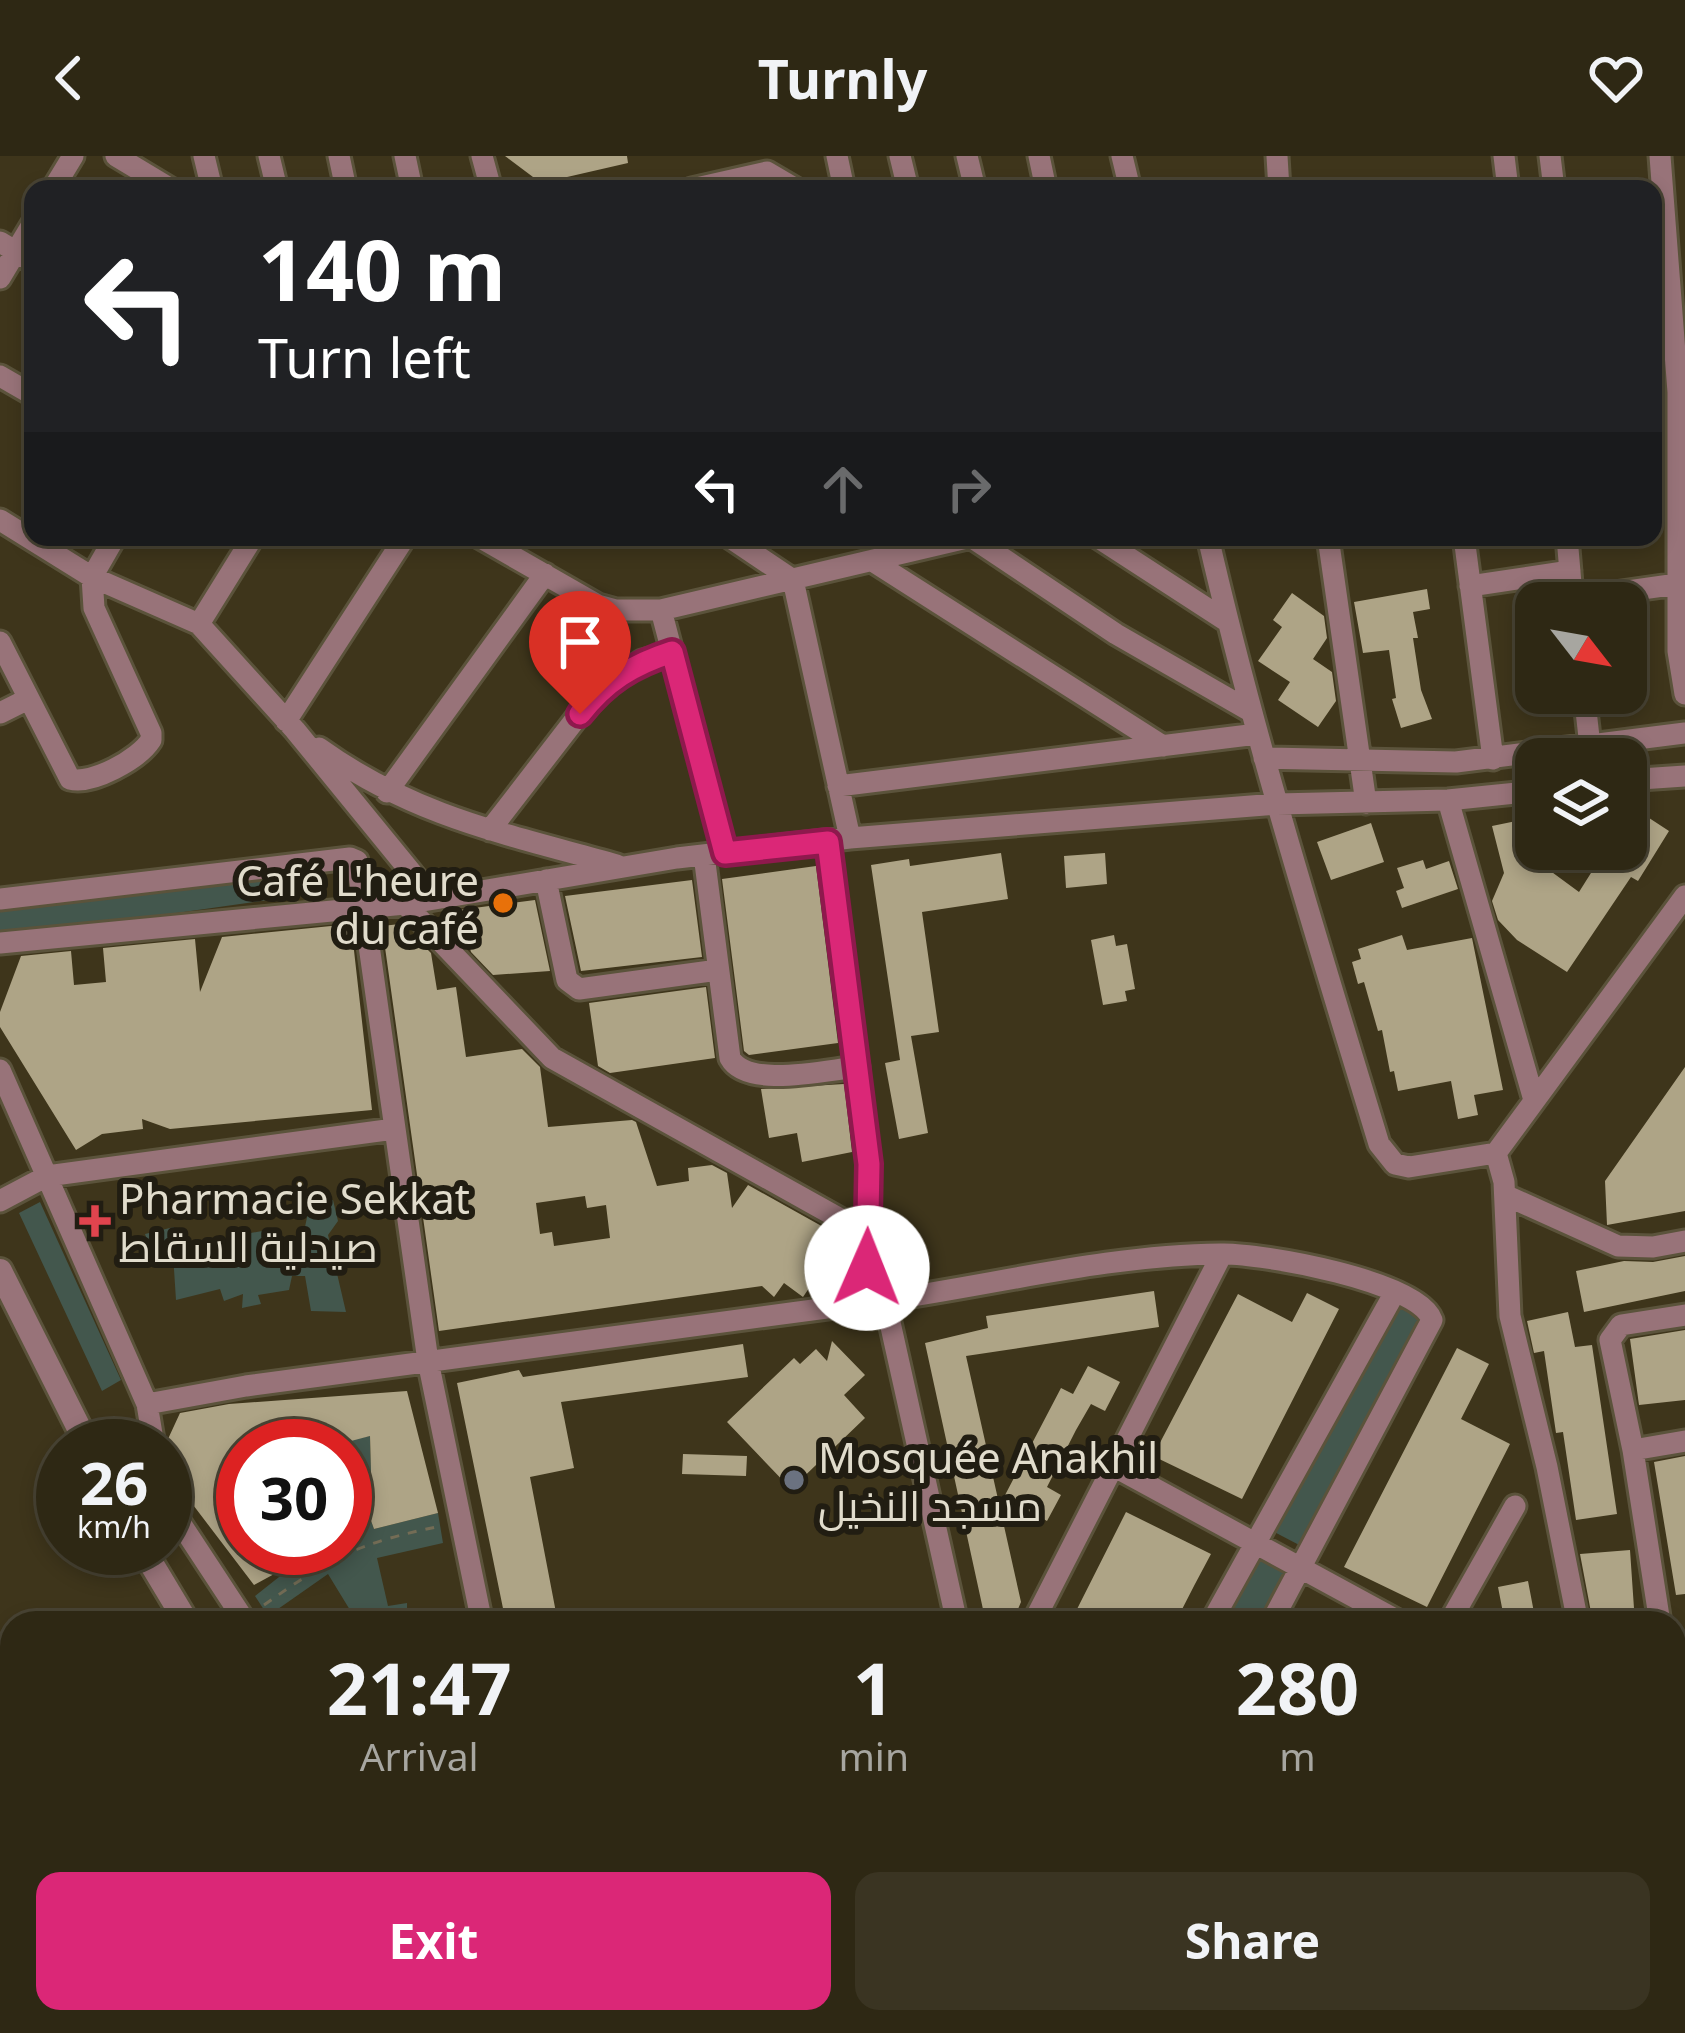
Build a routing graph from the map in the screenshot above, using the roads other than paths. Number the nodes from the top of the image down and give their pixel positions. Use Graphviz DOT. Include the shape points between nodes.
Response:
graph roads {
  1 [pos="116,156"];
  2 [pos="1660,156"];
  3 [pos="139,163"];
  4 [pos="765,164"];
  5 [pos="718,180"];
  6 [pos="16,252"];
  7 [pos="0,278"];
  8 [pos="1680,351"];
  9 [pos="1678,392"];
  10 [pos="1662,394"];
  11 [pos="1678,510"];
  12 [pos="1662,512"];
  13 [pos="42,546"];
  14 [pos="110,546"];
  15 [pos="247,546"];
  16 [pos="400,546"];
  17 [pos="495,546"];
  18 [pos="742,546"];
  19 [pos="936,546"];
  20 [pos="984,546"];
  21 [pos="1111,546"];
  22 [pos="1210,546"];
  23 [pos="1329,546"];
  24 [pos="1465,546"];
  25 [pos="1568,546"];
  26 [pos="874,562"];
  27 [pos="1570,571"];
  28 [pos="545,574"];
  29 [pos="92,577"];
  30 [pos="793,580"];
  31 [pos="1571,582"];
  32 [pos="1678,584"];
  33 [pos="1470,586"];
  34 [pos="1647,589"];
  35 [pos="661,610"];
  36 [pos="1228,622"];
  37 [pos="199,624"];
  38 [pos="0,642"];
  39 [pos="672,652"];
  40 [pos="1685,694"];
  41 [pos="28,699"];
  42 [pos="1250,711"];
  43 [pos="0,713"];
  44 [pos="290,726"];
  45 [pos="1257,734"];
  46 [pos="1685,734"];
  47 [pos="1647,739"];
  48 [pos="1163,746"];
  49 [pos="1515,756"];
  50 [pos="1264,758"];
  51 [pos="1493,759"];
  52 [pos="1360,763"];
  53 [pos="1685,776"];
  54 [pos="1647,779"];
  55 [pos="838,786"];
  56 [pos="387,792"];
  57 [pos="1515,793"];
  58 [pos="1448,800"];
  59 [pos="1366,803"];
  60 [pos="1277,805"];
  61 [pos="490,830"];
  62 [pos="839,840"];
  63 [pos="715,854"];
  64 [pos="627,867"];
  65 [pos="546,880"];
  66 [pos="1685,896"];
  67 [pos="0,899"];
  68 [pos="434,899"];
  69 [pos="405,904"];
  70 [pos="363,907"];
  71 [pos="0,943"];
  72 [pos="718,970"];
  73 [pos="858,1067"];
  74 [pos="0,1070"];
  75 [pos="1534,1100"];
  76 [pos="394,1129"];
  77 [pos="1496,1153"];
  78 [pos="47,1176"];
  79 [pos="1505,1195"];
  80 [pos="0,1201"];
  81 [pos="868,1235"];
  82 [pos="1685,1241"];
  83 [pos="1222,1254"];
  84 [pos="0,1271"];
  85 [pos="1395,1292"];
  86 [pos="875,1301"];
  87 [pos="1685,1316"];
  88 [pos="428,1361"];
  89 [pos="147,1403"];
  90 [pos="74,1419"];
  91 [pos="150,1419"];
  92 [pos="1685,1441"];
  93 [pos="1633,1450"];
  94 [pos="1115,1467"];
  95 [pos="1515,1506"];
  96 [pos="192,1541"];
  97 [pos="1252,1544"];
  98 [pos="1299,1568"];
  99 [pos="158,1575"];
  100 [pos="180,1611"];
  101 [pos="238,1611"];
  102 [pos="480,1611"];
  103 [pos="954,1611"];
  104 [pos="1039,1611"];
  105 [pos="1217,1611"];
  106 [pos="1277,1611"];
  107 [pos="1380,1611"];
  108 [pos="1455,1611"];
  109 [pos="1576,1611"];
  110 [pos="1658,1611"];
  1 -- 3 [label="street"];
  2 -- 8 [label="street"];
  4 -- 5 [label="street"];
  6 -- 7 [label="street"];
  8 -- 9 [label="street"];
  9 -- 10 [label="street"];
  9 -- 11 [label="street"];
  11 -- 12 [label="street"];
  11 -- 32 [label="street"];
  13 -- 29 [label="street"];
  14 -- 29 [label="street"];
  15 -- 37 [label="street"];
  16 -- 44 [label="street"];
  17 -- 28 [label="street"];
  18 -- 30 [label="street"];
  19 -- 26 [label="street"];
  20 -- 42 [label="street"];
  21 -- 36 [label="street"];
  22 -- 36 [label="street"];
  23 -- 52 [label="street"];
  24 -- 33 [label="street"];
  25 -- 27 [label="street"];
  26 -- 30 [label="street"];
  26 -- 48 [label="street"];
  27 -- 31 [label="street"];
  27 -- 33 [label="street"];
  28 -- 35 [label="street" via="607,608"];
  28 -- 56 [label="street"];
  29 -- 37 [label="street"];
  29 -- 41 [label="street" via="94,608 151,733 149,746 84,782 70,779"];
  30 -- 35 [label="street"];
  30 -- 55 [label="street"];
  32 -- 34 [label="street"];
  32 -- 40 [label="street"];
  33 -- 51 [label="street"];
  35 -- 39 [label="street"];
  36 -- 42 [label="street"];
  37 -- 44 [label="street"];
  38 -- 41 [label="street"];
  39 -- 61 [label="street" via="598,690"];
  39 -- 63 [label="street"];
  41 -- 43 [label="street"];
  42 -- 45 [label="street"];
  44 -- 56 [label="street"];
  44 -- 68 [label="street"];
  45 -- 48 [label="street"];
  45 -- 50 [label="street"];
  46 -- 47 [label="street"];
  48 -- 55 [label="street"];
  49 -- 51 [label="street"];
  50 -- 52 [label="street"];
  50 -- 60 [label="street"];
  51 -- 52 [label="street"];
  52 -- 59 [label="street"];
  53 -- 54 [label="street"];
  55 -- 62 [label="street"];
  56 -- 61 [label="street"];
  57 -- 58 [label="street"];
  58 -- 59 [label="street"];
  58 -- 75 [label="street"];
  59 -- 60 [label="street"];
  60 -- 62 [label="street"];
  60 -- 77 [label="street" via="1378,1144 1402,1167"];
  61 -- 64 [label="street"];
  62 -- 63 [label="street"];
  62 -- 73 [label="street"];
  63 -- 64 [label="street"];
  63 -- 72 [label="street"];
  64 -- 65 [label="street"];
  65 -- 68 [label="street"];
  65 -- 72 [label="street" via="567,980 578,989"];
  66 -- 75 [label="street"];
  67 -- 70 [label="street" via="350,858 359,864"];
  68 -- 69 [label="street"];
  69 -- 70 [label="street"];
  69 -- 81 [label="street" via="552,1058"];
  70 -- 71 [label="street"];
  70 -- 76 [label="street"];
  72 -- 73 [label="street" via="730,1058 741,1072"];
  73 -- 81 [label="street"];
  74 -- 78 [label="street"];
  75 -- 77 [label="street"];
  76 -- 78 [label="street"];
  76 -- 88 [label="street"];
  77 -- 79 [label="street"];
  78 -- 80 [label="street"];
  78 -- 89 [label="street"];
  79 -- 82 [label="street" via="1618,1246"];
  79 -- 109 [label="street" via="1510,1316"];
  81 -- 86 [label="street"];
  83 -- 85 [label="street" via="1331,1271"];
  83 -- 86 [label="street"];
  83 -- 94 [label="street"];
  84 -- 90 [label="street"];
  85 -- 97 [label="street"];
  85 -- 98 [label="street" via="1429,1311 1431,1325"];
  86 -- 88 [label="street"];
  86 -- 103 [label="street"];
  87 -- 93 [label="street" via="1621,1324 1611,1333"];
  88 -- 89 [label="street"];
  88 -- 102 [label="street"];
  89 -- 91 [label="street"];
  92 -- 93 [label="street"];
  93 -- 110 [label="street"];
  94 -- 97 [label="street"];
  94 -- 104 [label="street"];
  95 -- 108 [label="street"];
  96 -- 101 [label="street"];
  97 -- 98 [label="street"];
  97 -- 105 [label="street"];
  98 -- 106 [label="street"];
  98 -- 107 [label="street"];
  99 -- 100 [label="street"];
}
